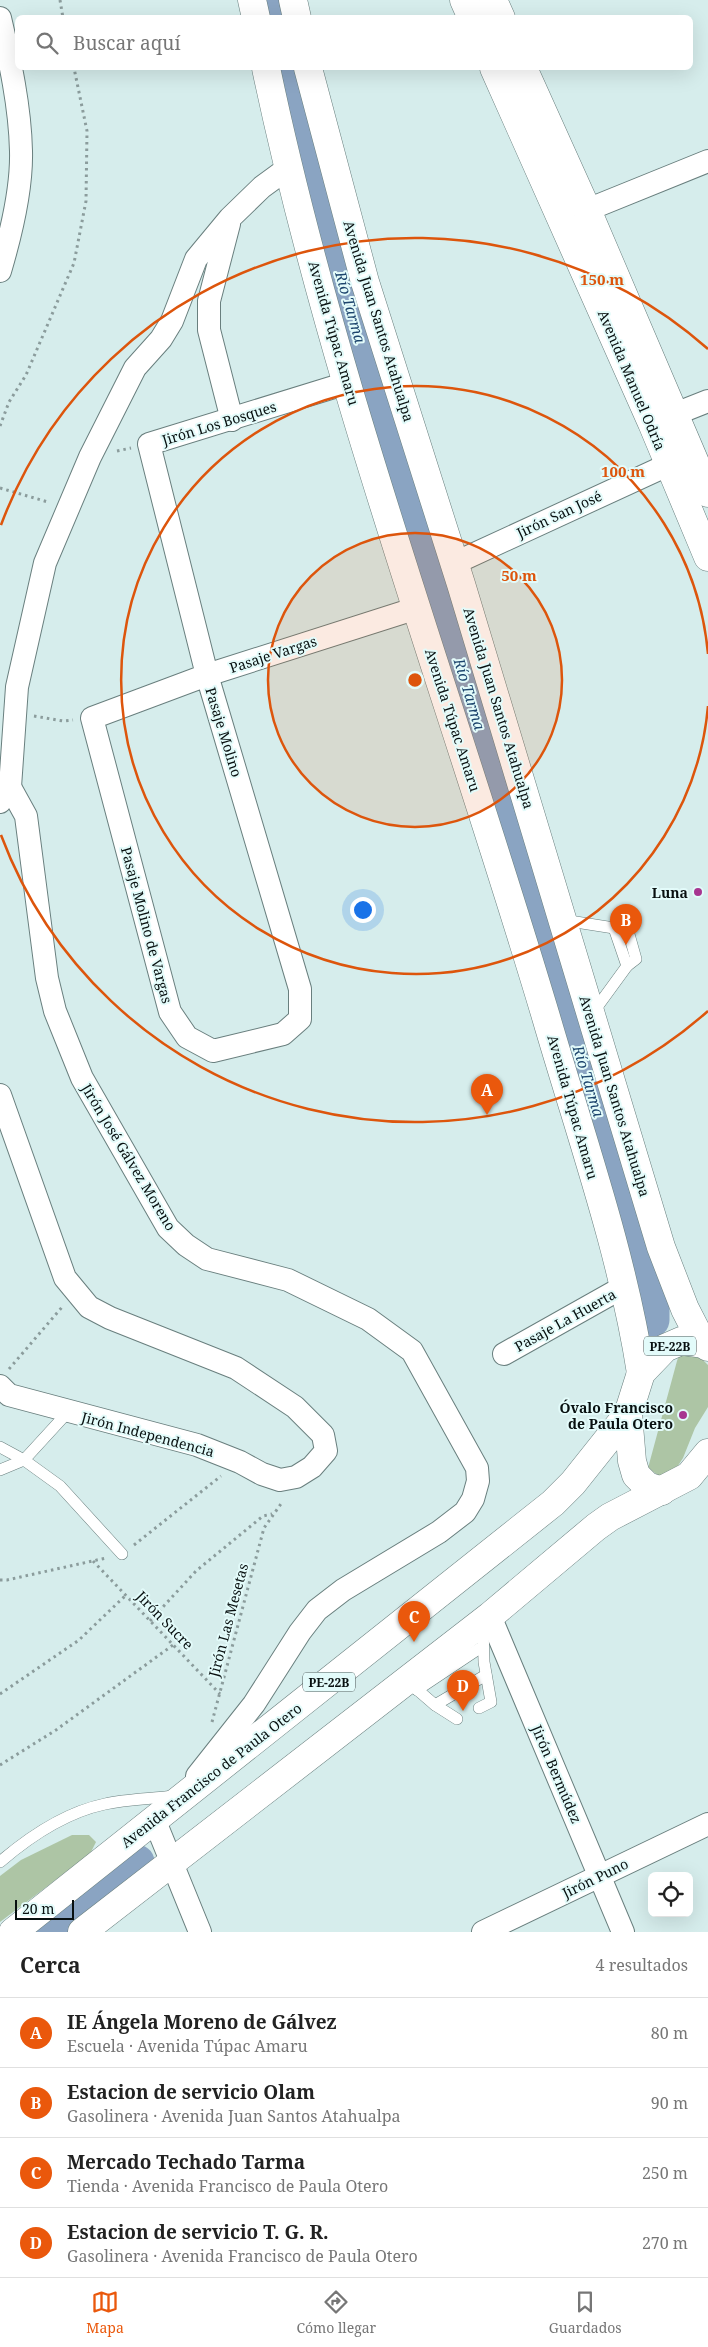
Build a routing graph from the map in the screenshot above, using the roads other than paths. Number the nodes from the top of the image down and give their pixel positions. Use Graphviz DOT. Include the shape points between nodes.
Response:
graph roads {
  1 [pos="252,0"];
  2 [pos="293,0"];
  3 [pos="464,0"];
  4 [pos="493,0"];
  5 [pos="255,15"];
  6 [pos="296,15"];
  7 [pos="471,15"];
  8 [pos="500,15"];
  9 [pos="0,18"];
  10 [pos="266,70"];
  11 [pos="309,70"];
  12 [pos="495,70"];
  13 [pos="524,70"];
  14 [pos="708,161"];
  15 [pos="288,168"];
  16 [pos="562,186"];
  17 [pos="230,218"];
  18 [pos="586,229"];
  19 [pos="0,271"];
  20 [pos="347,383"];
  21 [pos="708,401"];
  22 [pos="663,419"];
  23 [pos="232,420"];
  24 [pos="149,444"];
  25 [pos="680,459"];
  26 [pos="708,494"];
  27 [pos="708,557"];
  28 [pos="455,563"];
  29 [pos="417,608"];
  30 [pos="207,675"];
  31 [pos="92,718"];
  32 [pos="5,795"];
  33 [pos="562,920"];
  34 [pos="591,1015"];
  35 [pos="300,1019"];
  36 [pos="0,1096"];
  37 [pos="625,1286"];
  38 [pos="705,1346"];
  39 [pos="504,1354"];
  40 [pos="641,1373"];
  41 [pos="3,1379"];
  42 [pos="68,1412"];
  43 [pos="628,1414"];
  44 [pos="0,1448"];
  45 [pos="708,1453"];
  46 [pos="24,1460"];
  47 [pos="0,1470"];
  48 [pos="662,1491"];
  49 [pos="122,1554"];
  50 [pos="485,1628"];
  51 [pos="486,1675"];
  52 [pos="412,1685"];
  53 [pos="435,1705"];
  54 [pos="479,1708"];
  55 [pos="457,1719"];
  56 [pos="183,1796"];
  57 [pos="154,1819"];
  58 [pos="708,1824"];
  59 [pos="0,1862"];
  60 [pos="171,1862"];
  61 [pos="600,1876"];
  62 [pos="13,1932"];
  63 [pos="82,1932"];
  64 [pos="200,1932"];
  65 [pos="483,1932"];
  66 [pos="623,1932"];
  1 -- 5 [label="main road"];
  2 -- 6 [label="main road"];
  3 -- 7 [label="main road"];
  4 -- 8 [label="main road"];
  9 -- 19 [label="street" via="13,73 21,152 13,226"];
  10 -- 15 [label="main road, Avenida Túpac Amaru / PE-22B"];
  11 -- 28 [label="main road, Avenida Juan Santos Atahualpa / PE-22B" via="365,282"];
  12 -- 16 [label="main road, Avenida Manuel Odría"];
  13 -- 16 [label="main road, Avenida Manuel Odría"];
  14 -- 18 [label="street"];
  15 -- 17 [label="street" via="262,186"];
  15 -- 20 [label="main road, Avenida Túpac Amaru / PE-22B"];
  16 -- 18 [label="main road, Avenida Manuel Odría"];
  16 -- 18 [label="main road, Avenida Manuel Odría"];
  17 -- 23 [label="street" via="209,301 209,330"];
  17 -- 32 [label="street" via="196,259 172,321 135,368 90,457 45,563 17,688"];
  18 -- 22 [label="main road, Avenida Manuel Odría"];
  20 -- 23 [label="street, Jirón Los Bosques"];
  20 -- 29 [label="main road, Avenida Túpac Amaru / PE-22B"];
  21 -- 22 [label="street"];
  22 -- 25 [label="main road, Avenida Manuel Odría"];
  23 -- 24 [label="street, Jirón Los Bosques"];
  24 -- 30 [label="street, Pasaje Molino"];
  25 -- 26 [label="main road, Avenida Manuel Odría"];
  25 -- 27 [label="main road, Avenida Manuel Odría"];
  25 -- 28 [label="street, Jirón San José"];
  28 -- 33 [label="main road, Avenida Juan Santos Atahualpa / PE-22B"];
  29 -- 30 [label="street, Pasaje Vargas"];
  29 -- 37 [label="main road, Avenida Túpac Amaru / PE-22B" via="522,936"];
  30 -- 31 [label="street, Pasaje Vargas"];
  30 -- 35 [label="street, Pasaje Molino" via="300,989"];
  31 -- 35 [label="street, Pasaje Molino de Vargas" via="170,1012 188,1037 213,1051 283,1034"];
  32 -- 56 [label="street, Jirón José Gálvez Moreno" via="26,816 47,978 55,1011 82,1078 168,1228 186,1246 207,1259 288,1280 368,1319 412,1351 477,1468 478,1481 465,1512 317,1610 254,1704"];
  33 -- 34 [label="main road, Avenida Juan Santos Atahualpa / PE-22B"];
  33 -- 34 [label="lane" via="614,928 627,966"];
  34 -- 38 [label="main road, Avenida Juan Santos Atahualpa / PE-22B" via="661,1247 685,1309"];
  36 -- 42 [label="street, Jirón Independencia" via="65,1278 89,1307 236,1368 295,1408 324,1435 326,1451 312,1468 296,1478 280,1480 198,1445"];
  37 -- 39 [label="street, Pasaje La Huerta"];
  37 -- 40 [label="main road, Avenida Túpac Amaru / PE-22B"];
  38 -- 40 [label="main road, PE-22B" via="681,1341 665,1348"];
  40 -- 43 [label="main road, PE-22B"];
  41 -- 42 [label="street, Jirón Independencia" via="9,1395"];
  42 -- 46 [label="lane"];
  43 -- 48 [label="main road, PE-22B" via="636,1475 647,1486"];
  43 -- 56 [label="main road, Avenida Francisco de Paula Otero / PE-22B" via="553,1503"];
  44 -- 46 [label="lane"];
  45 -- 48 [label="main road" via="689,1476"];
  46 -- 47 [label="lane"];
  46 -- 49 [label="lane" via="60,1486"];
  48 -- 50 [label="main road" via="596,1527"];
  50 -- 51 [label="lane"];
  50 -- 52 [label="main road"];
  50 -- 61 [label="street, Jirón Bermúdez"];
  51 -- 53 [label="lane"];
  51 -- 54 [label="lane" via="491,1702"];
  52 -- 53 [label="lane"];
  52 -- 60 [label="main road"];
  53 -- 55 [label="lane"];
  56 -- 57 [label="main road, Avenida Francisco de Paula Otero / PE-22B"];
  56 -- 59 [label="lane" via="104,1804 57,1824 25,1842"];
  57 -- 60 [label="street"];
  57 -- 62 [label="main road, Avenida Francisco de Paula Otero / PE-22B"];
  58 -- 61 [label="street, Jirón Puno"];
  60 -- 63 [label="main road"];
  60 -- 64 [label="street"];
  61 -- 65 [label="street, Jirón Puno"];
  61 -- 66 [label="street, Jirón Bermúdez"];
}
